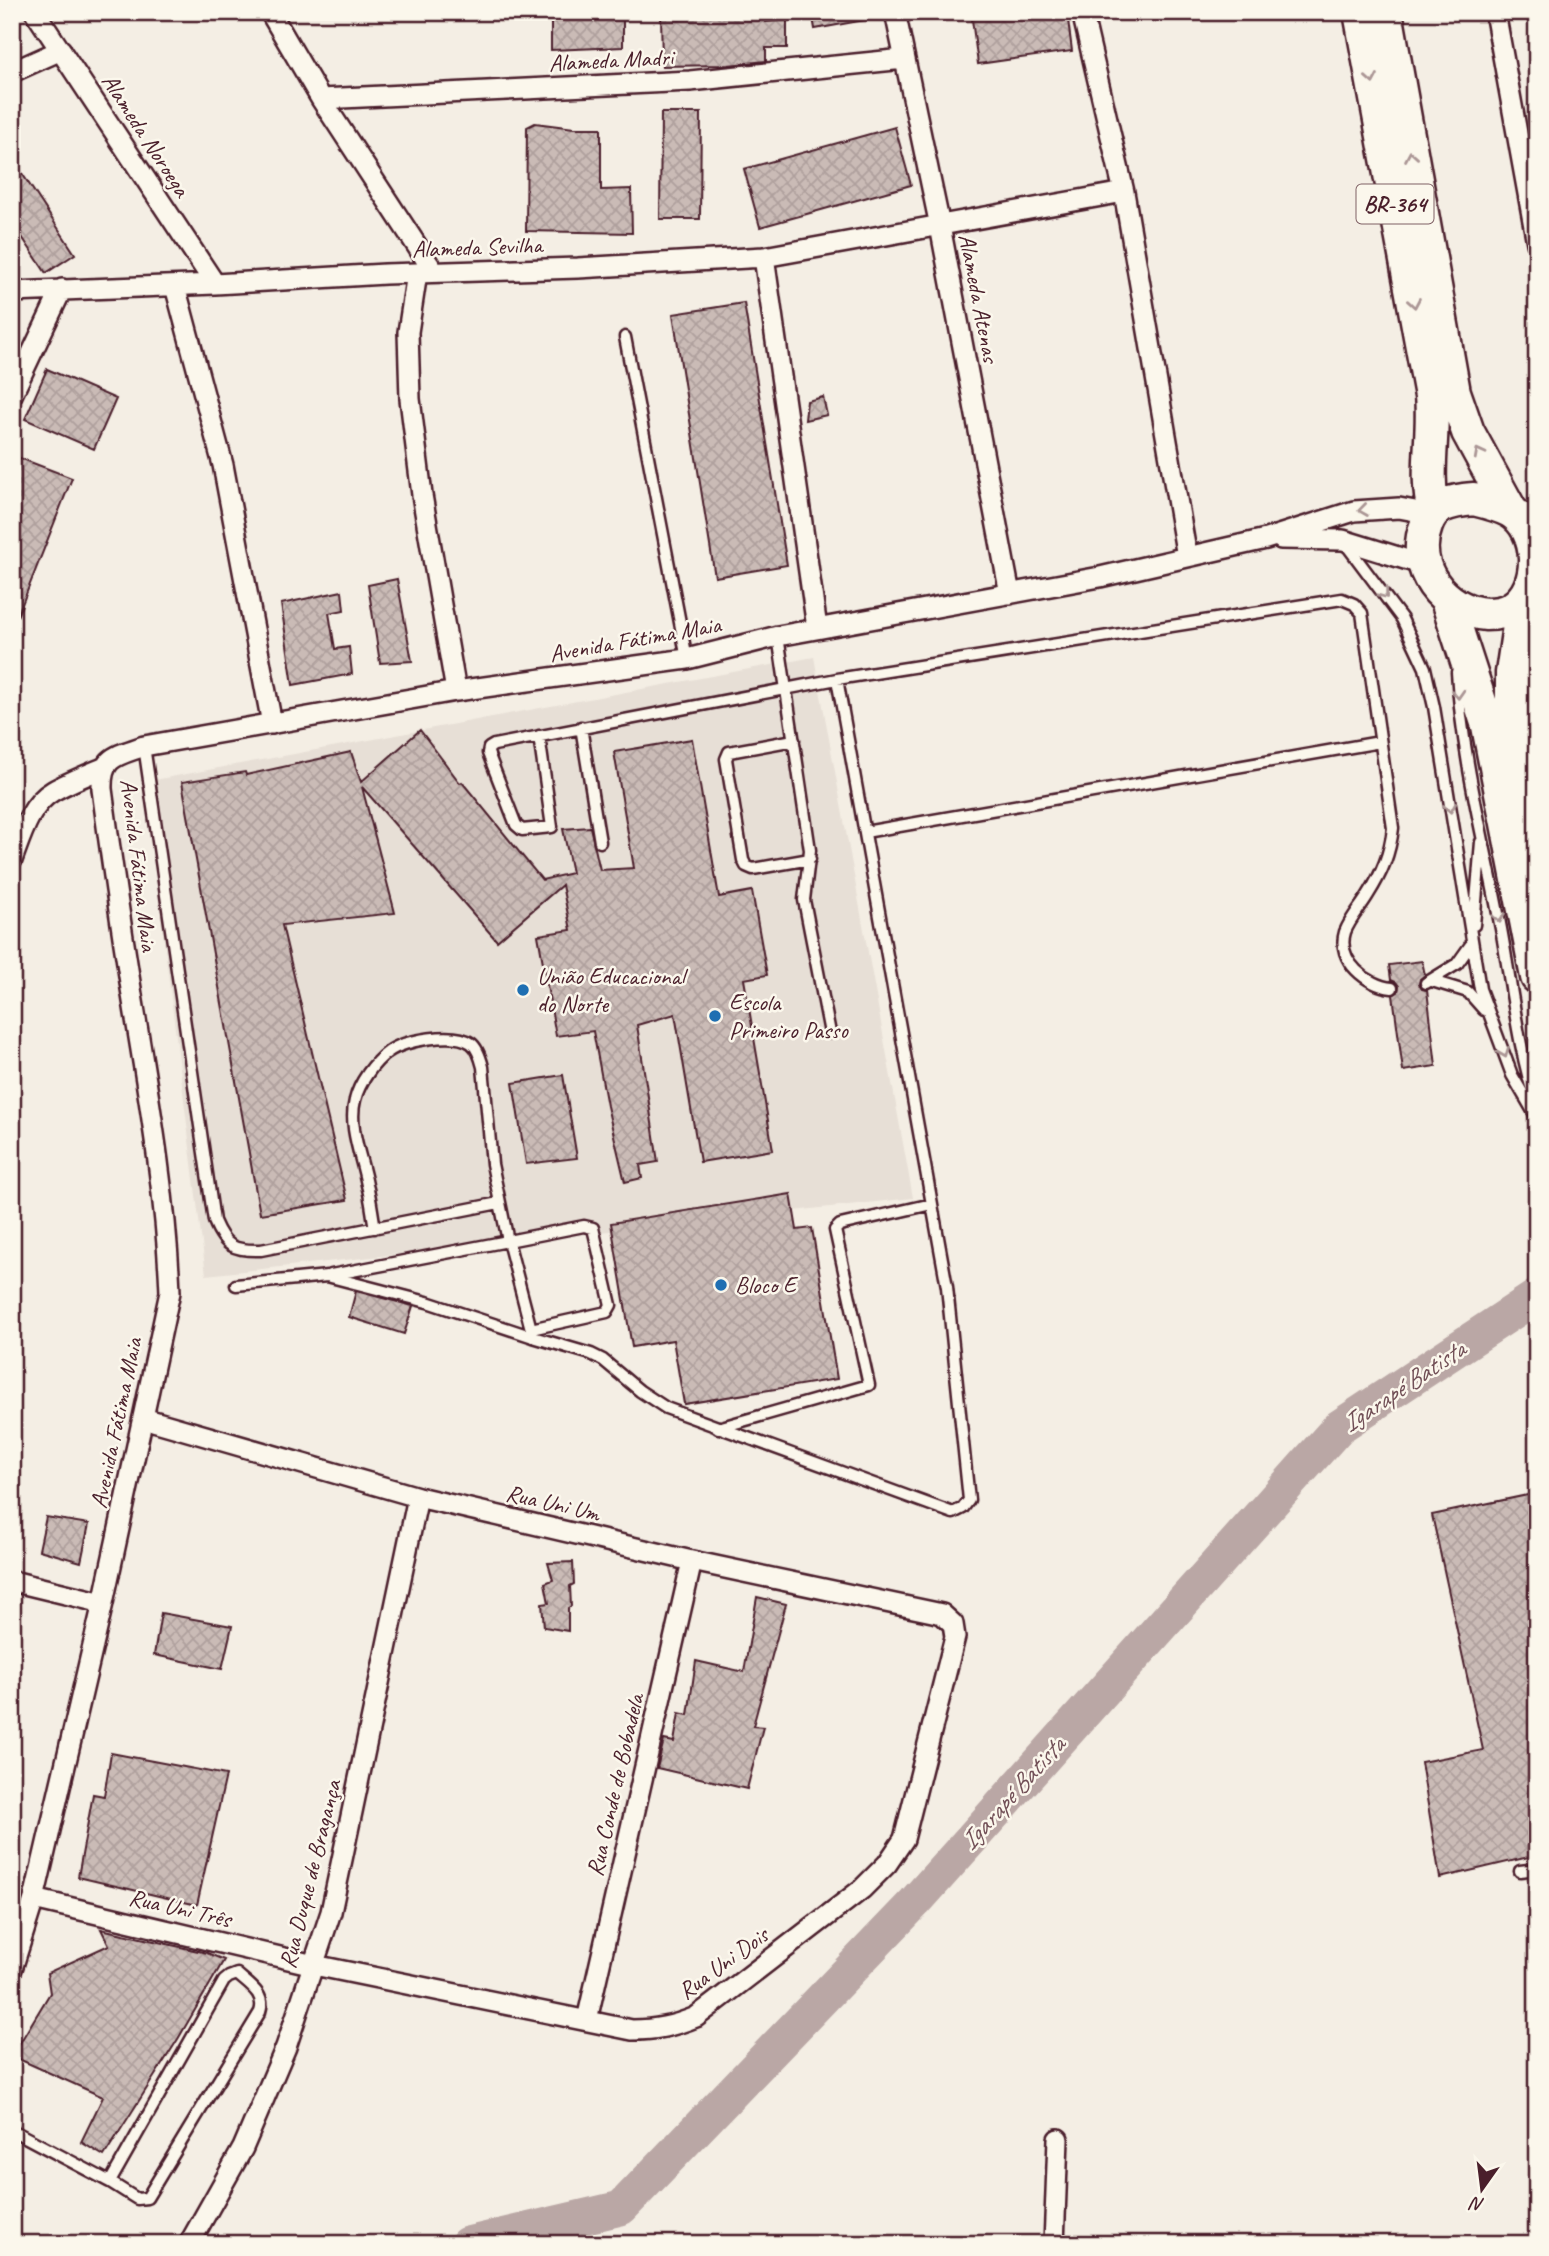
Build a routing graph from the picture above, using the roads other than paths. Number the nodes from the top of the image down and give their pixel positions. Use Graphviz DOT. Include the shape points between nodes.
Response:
graph roads {
  1 [pos="36,12"];
  2 [pos="270,12"];
  3 [pos="895,12"];
  4 [pos="1082,12"];
  5 [pos="1360,12"];
  6 [pos="1386,12"];
  7 [pos="1495,12"];
  8 [pos="61,50"];
  9 [pos="904,59"];
  10 [pos="12,72"];
  11 [pos="321,99"];
  12 [pos="1124,192"];
  13 [pos="1532,202"];
  14 [pos="940,226"];
  15 [pos="1537,243"];
  16 [pos="764,257"];
  17 [pos="425,272"];
  18 [pos="215,284"];
  19 [pos="175,286"];
  20 [pos="62,289"];
  21 [pos="12,292"];
  22 [pos="625,337"];
  23 [pos="12,395"];
  24 [pos="1511,511"];
  25 [pos="1433,512"];
  26 [pos="1266,539"];
  27 [pos="1343,540"];
  28 [pos="1186,557"];
  29 [pos="1424,565"];
  30 [pos="1010,594"];
  31 [pos="1523,599"];
  32 [pos="1451,613"];
  33 [pos="817,628"];
  34 [pos="778,636"];
  35 [pos="687,659"];
  36 [pos="837,679"];
  37 [pos="785,689"];
  38 [pos="456,691"];
  39 [pos="272,724"];
  40 [pos="1501,726"];
  41 [pos="581,727"];
  42 [pos="539,736"];
  43 [pos="794,740"];
  44 [pos="1380,742"];
  45 [pos="144,746"];
  46 [pos="103,768"];
  47 [pos="1482,831"];
  48 [pos="865,832"];
  49 [pos="600,842"];
  50 [pos="1537,845"];
  51 [pos="810,859"];
  52 [pos="12,860"];
  53 [pos="1472,944"];
  54 [pos="1537,978"];
  55 [pos="1392,988"];
  56 [pos="1488,1015"];
  57 [pos="830,1033"];
  58 [pos="1537,1106"];
  59 [pos="1537,1118"];
  60 [pos="499,1203"];
  61 [pos="932,1203"];
  62 [pos="375,1228"];
  63 [pos="508,1241"];
  64 [pos="327,1276"];
  65 [pos="236,1285"];
  66 [pos="532,1333"];
  67 [pos="143,1418"];
  68 [pos="718,1428"];
  69 [pos="418,1497"];
  70 [pos="692,1561"];
  71 [pos="12,1581"];
  72 [pos="103,1603"];
  73 [pos="953,1624"];
  74 [pos="1537,1869"];
  75 [pos="1520,1871"];
  76 [pos="34,1899"];
  77 [pos="314,1965"];
  78 [pos="12,1969"];
  79 [pos="587,2020"];
  80 [pos="12,2130"];
  81 [pos="1058,2140"];
  82 [pos="110,2182"];
  83 [pos="189,2244"];
  84 [pos="1054,2244"];
  1 -- 8 [label="street, Alameda Noroega"];
  2 -- 11 [label="street"];
  3 -- 9 [label="street, Alameda Atenas"];
  4 -- 12 [label="street"];
  5 -- 25 [label="main road, BR-364, one-way" via="1431,396"];
  24 -- 6 [label="main road, BR-364, one-way" via="1468,432 1454,392"];
  7 -- 13 [label="street"];
  8 -- 10 [label="street"];
  8 -- 18 [label="street, Alameda Noroega"];
  9 -- 11 [label="street, Alameda Madri" via="690,81"];
  9 -- 14 [label="street, Alameda Atenas"];
  11 -- 17 [label="street"];
  12 -- 14 [label="street, Alameda Sevilha"];
  12 -- 28 [label="street"];
  13 -- 15 [label="street"];
  14 -- 16 [label="street, Alameda Sevilha"];
  14 -- 30 [label="street, Alameda Atenas"];
  16 -- 17 [label="street, Alameda Sevilha"];
  16 -- 33 [label="street"];
  17 -- 18 [label="street, Alameda Sevilha"];
  17 -- 38 [label="street" via="408,332 410,399"];
  18 -- 19 [label="street, Alameda Sevilha"];
  19 -- 20 [label="street, Alameda Sevilha"];
  19 -- 39 [label="street" via="223,465"];
  20 -- 21 [label="street, Alameda Sevilha"];
  20 -- 23 [label="street"];
  22 -- 35 [label="lane"];
  24 -- 25 [label="main road" via="1474,499"];
  24 -- 31 [label="main road, BR-364" via="1523,523 1533,545 1533,582"];
  25 -- 26 [label="street, Avenida Fátima Maia, one-way" via="1399,508 1354,512"];
  25 -- 29 [label="main road, BR-364" via="1422,538"];
  26 -- 27 [label="street, Avenida Fátima Maia"];
  26 -- 28 [label="street, Avenida Fátima Maia"];
  27 -- 29 [label="street, Avenida Fátima Maia"];
  27 -- 53 [label="lane, one-way" via="1402,619 1425,668"];
  28 -- 30 [label="street, Avenida Fátima Maia"];
  29 -- 32 [label="main road, BR-364"];
  30 -- 33 [label="street, Avenida Fátima Maia"];
  31 -- 32 [label="main road" via="1497,614 1461,608"];
  31 -- 40 [label="main road, BR-364" via="1512,706"];
  32 -- 40 [label="main road, BR-364"];
  32 -- 47 [label="lane, one-way" via="1459,715"];
  33 -- 34 [label="street, Avenida Fátima Maia"];
  34 -- 35 [label="street, Avenida Fátima Maia"];
  34 -- 37 [label="lane"];
  35 -- 38 [label="street, Avenida Fátima Maia"];
  36 -- 37 [label="lane"];
  36 -- 44 [label="lane" via="1342,599 1362,613"];
  36 -- 48 [label="lane"];
  37 -- 41 [label="lane"];
  37 -- 43 [label="lane"];
  38 -- 39 [label="street, Avenida Fátima Maia"];
  39 -- 45 [label="street, Avenida Fátima Maia"];
  40 -- 50 [label="main road, BR-364"];
  40 -- 54 [label="main road, BR-364"];
  41 -- 42 [label="lane"];
  41 -- 49 [label="lane"];
  42 -- 42 [label="lane" via="494,745 488,753 522,830 552,827"];
  43 -- 51 [label="lane"];
  43 -- 51 [label="lane" via="729,752 726,759 746,866 753,869"];
  44 -- 48 [label="lane"];
  44 -- 55 [label="lane" via="1393,828 1391,850 1345,934 1345,950 1352,966 1367,980"];
  45 -- 46 [label="street, Avenida Fátima Maia" via="118,755"];
  45 -- 62 [label="lane" via="214,1221 220,1235 242,1251"];
  46 -- 52 [label="street" via="51,792 40,802"];
  46 -- 67 [label="street, Avenida Fátima Maia" via="107,830 148,1088 168,1252 170,1292"];
  47 -- 53 [label="lane"];
  47 -- 58 [label="lane, one-way" via="1521,1046"];
  48 -- 61 [label="lane"];
  51 -- 57 [label="lane" via="804,900"];
  53 -- 56 [label="lane"];
  53 -- 56 [label="lane" via="1457,964 1429,982 1468,992"];
  56 -- 59 [label="lane, one-way" via="1512,1075"];
  60 -- 62 [label="lane"];
  60 -- 62 [label="lane" via="480,1055 472,1043 457,1038 408,1042 379,1059 355,1098 353,1123"];
  60 -- 63 [label="lane"];
  61 -- 68 [label="lane" via="835,1230 869,1385"];
  61 -- 68 [label="lane" via="947,1287 969,1500 963,1508 953,1513"];
  63 -- 64 [label="lane"];
  63 -- 66 [label="lane"];
  63 -- 66 [label="lane" via="593,1228 610,1309"];
  64 -- 65 [label="lane"];
  64 -- 66 [label="lane"];
  66 -- 68 [label="lane" via="603,1360 653,1400"];
  67 -- 69 [label="street, Rua Uni Um"];
  67 -- 72 [label="street, Avenida Fátima Maia"];
  69 -- 70 [label="street, Rua Uni Um"];
  69 -- 77 [label="street, Rua Duque de Bragança" via="339,1881"];
  70 -- 73 [label="street, Rua Uni Um" via="942,1614"];
  70 -- 79 [label="street, Rua Conde de Bobadela"];
  71 -- 72 [label="street"];
  72 -- 76 [label="street, Avenida Fátima Maia"];
  73 -- 79 [label="street, Rua Uni Dois" via="955,1637 904,1839 887,1864 862,1889 696,2017 656,2030"];
  74 -- 75 [label="lane"];
  76 -- 77 [label="street, Rua Uni Três"];
  76 -- 78 [label="street, Avenida Fátima Maia"];
  77 -- 79 [label="street, Rua Uni Dois"];
  77 -- 83 [label="street, Rua Duque de Bragança" via="286,2048 243,2148"];
  80 -- 82 [label="lane"];
  81 -- 84 [label="street"];
  82 -- 82 [label="lane" via="137,2199 147,2198 260,2012 261,1997 237,1974 224,1981"];
}
